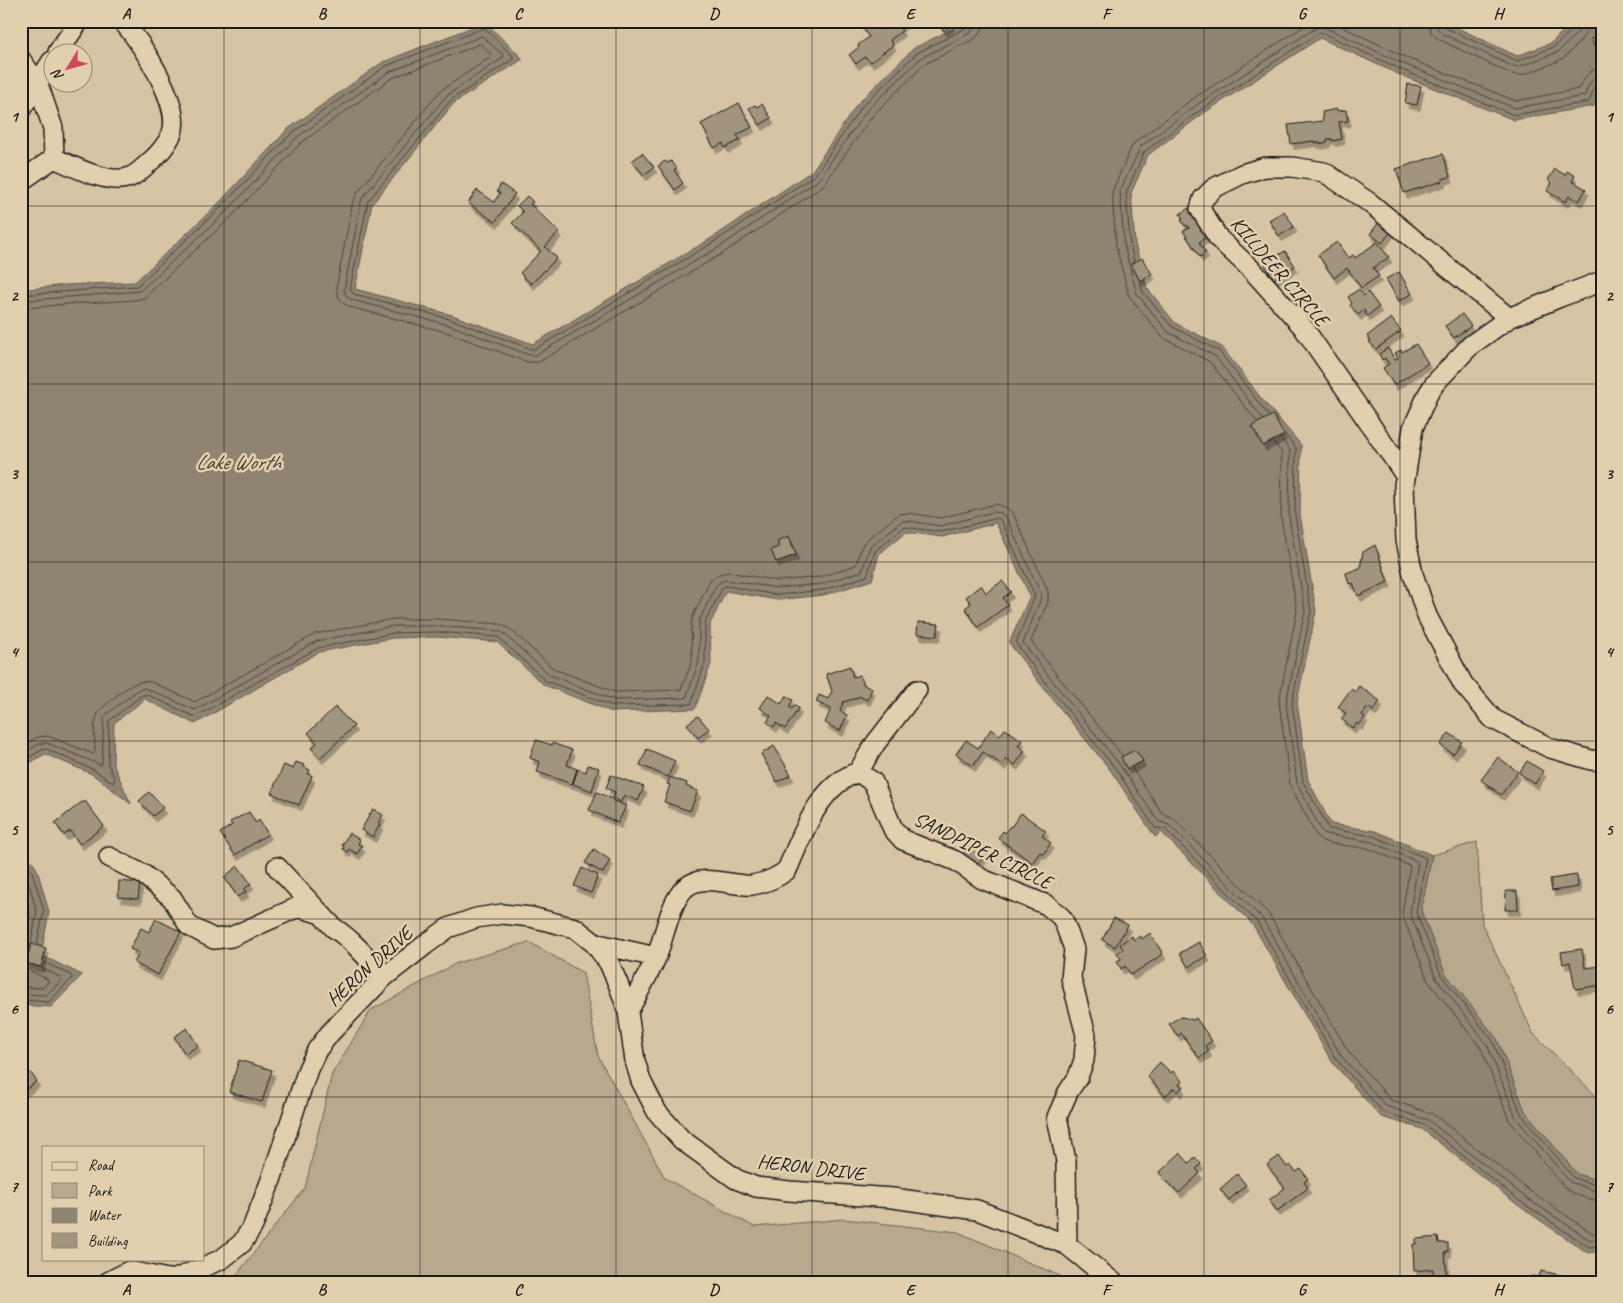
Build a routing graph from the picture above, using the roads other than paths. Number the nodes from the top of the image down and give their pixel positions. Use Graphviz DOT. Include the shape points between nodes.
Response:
graph roads {
  1 [pos="79,21"];
  2 [pos="122,21"];
  3 [pos="65,42"];
  4 [pos="21,60"];
  5 [pos="42,77"];
  6 [pos="38,84"];
  7 [pos="21,109"];
  8 [pos="54,158"];
  9 [pos="21,181"];
  10 [pos="1602,281"];
  11 [pos="1509,318"];
  12 [pos="1405,475"];
  13 [pos="917,690"];
  14 [pos="1602,761"];
  15 [pos="858,772"];
  16 [pos="109,857"];
  17 [pos="277,867"];
  18 [pos="321,914"];
  19 [pos="594,944"];
  20 [pos="656,957"];
  21 [pos="384,977"];
  22 [pos="628,1012"];
  23 [pos="1067,1245"];
  24 [pos="132,1277"];
  25 [pos="172,1281"];
  26 [pos="108,1282"];
  27 [pos="1113,1282"];
  1 -- 3 [label="street"];
  2 -- 8 [label="street" via="142,47 162,83 173,113 172,133 159,154 127,178 92,174"];
  4 -- 6 [label="street"];
  5 -- 6 [label="street"];
  6 -- 7 [label="street"];
  6 -- 8 [label="street" via="53,128"];
  8 -- 9 [label="street"];
  10 -- 11 [label="street"];
  11 -- 12 [label="street" via="1471,345 1435,383 1413,428"];
  11 -- 12 [label="street, KILLDEER CIRCLE" via="1370,203 1324,172 1265,167 1214,188 1202,199 1200,209 1219,239 1303,327"];
  12 -- 14 [label="street" via="1406,540 1413,574 1427,616 1463,684 1493,719 1550,748"];
  13 -- 15 [label="street" via="875,744"];
  15 -- 20 [label="street" via="845,776 829,790 810,819 787,870 781,875 751,885 700,881 686,887 676,900"];
  15 -- 23 [label="street, SANDPIPER CIRCLE" via="873,782 893,829 903,840 956,861 982,879 1047,905 1064,922 1074,949 1071,978 1086,1035 1084,1060 1078,1077 1057,1117 1066,1161"];
  16 -- 18 [label="street" via="144,875 172,898 188,926 214,939 231,937 298,907"];
  17 -- 18 [label="street"];
  18 -- 21 [label="street" via="360,949"];
  19 -- 20 [label="street"];
  19 -- 21 [label="street, HERON DRIVE" via="575,928 531,917 502,914 476,918 448,928"];
  19 -- 22 [label="street, HERON DRIVE" via="609,963"];
  20 -- 22 [label="street"];
  21 -- 25 [label="street, HERON DRIVE" via="317,1050 301,1086 271,1180 253,1226 242,1243 222,1259"];
  22 -- 23 [label="street, HERON DRIVE" via="635,1061 658,1112 682,1140 736,1179 756,1187 893,1198 977,1210"];
  23 -- 27 [label="street, HERON DRIVE"];
  24 -- 25 [label="street"];
  24 -- 26 [label="street"];
}
